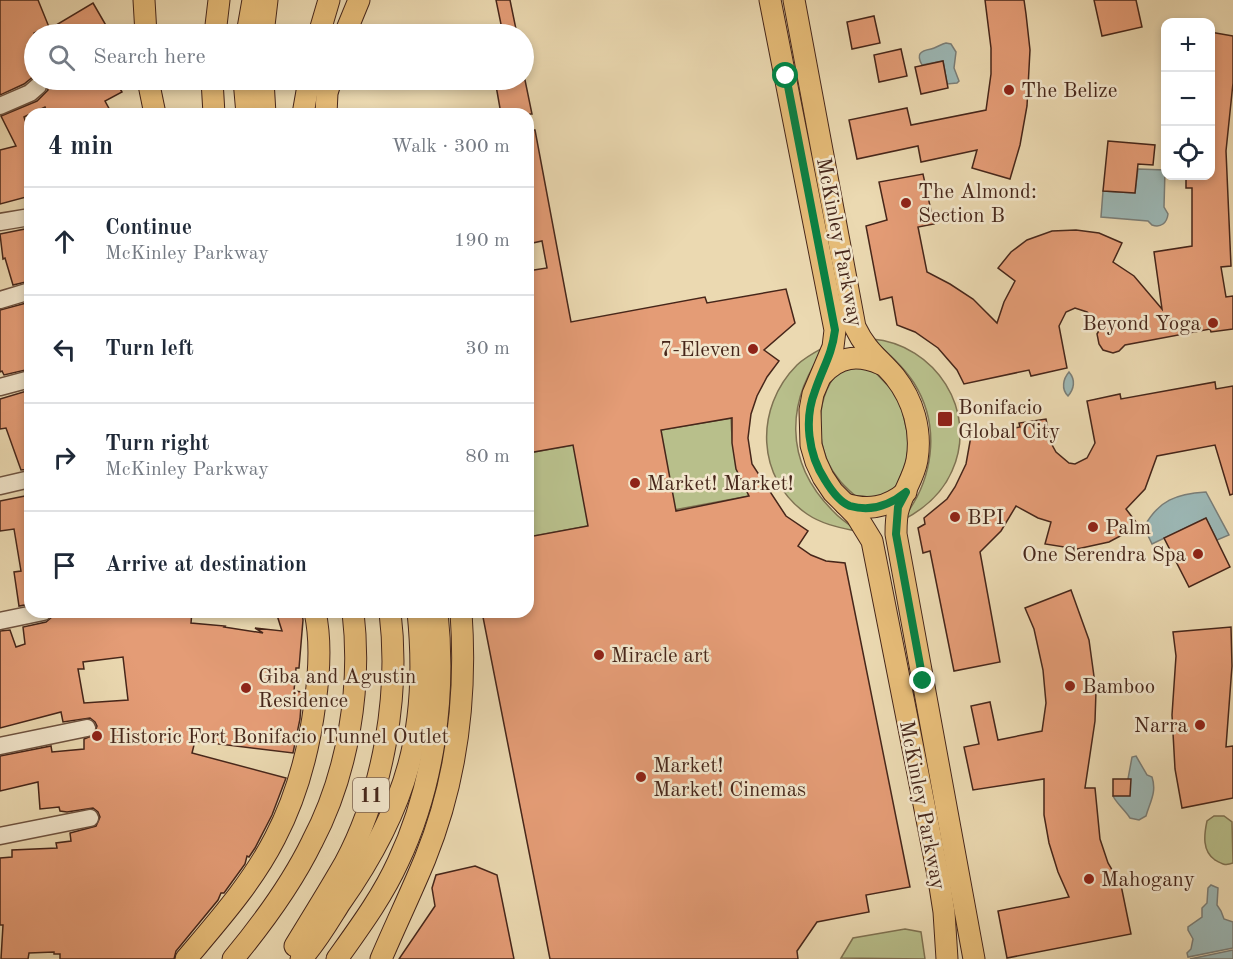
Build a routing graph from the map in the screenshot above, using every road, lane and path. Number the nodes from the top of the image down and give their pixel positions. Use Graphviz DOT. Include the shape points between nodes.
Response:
graph roads {
  1 [pos="144,0"];
  2 [pos="219,0"];
  3 [pos="253,0"];
  4 [pos="267,0"];
  5 [pos="329,0"];
  6 [pos="358,0"];
  7 [pos="770,0"];
  8 [pos="794,0"];
  9 [pos="145,24"];
  10 [pos="216,24"];
  11 [pos="249,24"];
  12 [pos="264,24"];
  13 [pos="322,24"];
  14 [pos="349,24"];
  15 [pos="33,90"];
  16 [pos="150,90"];
  17 [pos="213,90"];
  18 [pos="245,90"];
  19 [pos="264,90"];
  20 [pos="307,90"];
  21 [pos="328,90"];
  22 [pos="0,106"];
  23 [pos="154,108"];
  24 [pos="214,108"];
  25 [pos="246,108"];
  26 [pos="265,108"];
  27 [pos="304,108"];
  28 [pos="326,108"];
  29 [pos="24,218"];
  30 [pos="0,222"];
  31 [pos="24,293"];
  32 [pos="0,300"];
  33 [pos="881,364"];
  34 [pos="820,377"];
  35 [pos="24,381"];
  36 [pos="0,387"];
  37 [pos="24,480"];
  38 [pos="0,486"];
  39 [pos="906,492"];
  40 [pos="845,504"];
  41 [pos="24,616"];
  42 [pos="315,618"];
  43 [pos="340,618"];
  44 [pos="353,618"];
  45 [pos="390,618"];
  46 [pos="418,618"];
  47 [pos="438,618"];
  48 [pos="462,618"];
  49 [pos="0,621"];
  50 [pos="354,672"];
  51 [pos="87,728"];
  52 [pos="0,746"];
  53 [pos="90,818"];
  54 [pos="0,836"];
  55 [pos="404,907"];
  56 [pos="186,959"];
  57 [pos="233,959"];
  58 [pos="286,959"];
  59 [pos="301,959"];
  60 [pos="337,959"];
  61 [pos="374,959"];
  62 [pos="381,959"];
  63 [pos="947,959"];
  64 [pos="974,959"];
  1 -- 9 [label="main road"];
  2 -- 10 [label="main road"];
  3 -- 11 [label="main road"];
  4 -- 12 [label="main road"];
  5 -- 13 [label="main road"];
  6 -- 14 [label="main road"];
  7 -- 34 [label="main road, McKinley Parkway" via="835,330"];
  8 -- 33 [label="main road, McKinley Parkway" via="855,327"];
  15 -- 22 [label="street"];
  16 -- 23 [label="main road"];
  17 -- 24 [label="main road"];
  18 -- 25 [label="main road"];
  19 -- 26 [label="main road"];
  20 -- 27 [label="main road"];
  21 -- 28 [label="main road"];
  29 -- 30 [label="street"];
  31 -- 32 [label="street"];
  33 -- 34 [label="main road" via="868,358 848,358 829,367"];
  33 -- 39 [label="main road, McKinley Parkway" via="904,391 917,424 917,459"];
  34 -- 40 [label="main road, McKinley Parkway" via="810,410 811,445 823,477"];
  35 -- 36 [label="street"];
  37 -- 38 [label="street"];
  39 -- 40 [label="main road" via="896,501 877,507"];
  39 -- 64 [label="main road, McKinley Parkway" via="898,507 896,534"];
  40 -- 63 [label="main road, McKinley Parkway" via="872,541 939,880"];
  41 -- 49 [label="street"];
  42 -- 56 [label="main road" via="319,676 311,733 297,787 275,839 243,888"];
  43 -- 50 [label="main road"];
  44 -- 50 [label="main road, 11"];
  45 -- 58 [label="main road, 11" via="393,671 380,767 346,861"];
  46 -- 59 [label="main road" via="420,704 403,788 363,870"];
  47 -- 60 [label="main road" via="440,689 434,747 422,793 398,862 374,906"];
  48 -- 55 [label="main road" via="463,696 457,745 436,830"];
  50 -- 57 [label="main road, 11" via="345,754 330,801 312,843 261,925"];
  51 -- 52 [label="street"];
  53 -- 54 [label="street"];
  55 -- 61 [label="main road"];
  55 -- 62 [label="main road"];
}
